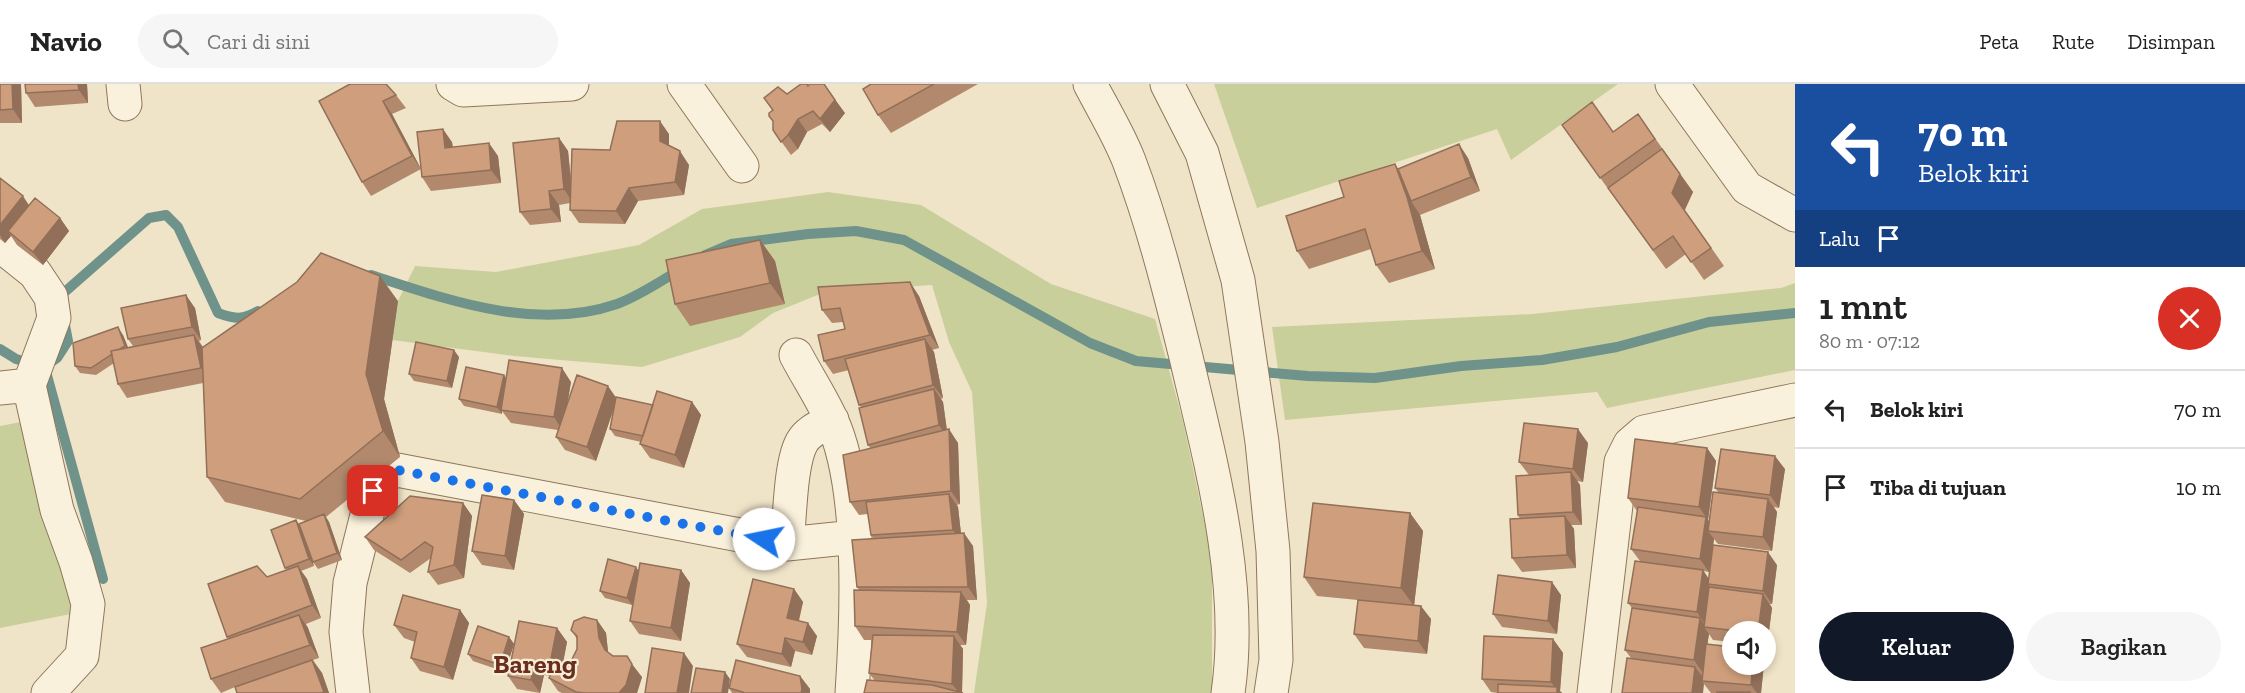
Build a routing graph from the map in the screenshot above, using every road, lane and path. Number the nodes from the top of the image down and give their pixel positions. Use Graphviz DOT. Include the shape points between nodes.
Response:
graph roads {
  1 [pos="453,84"];
  2 [pos="572,84"];
  3 [pos="684,84"];
  4 [pos="1090,84"];
  5 [pos="1167,84"];
  6 [pos="1672,84"];
  7 [pos="742,166"];
  8 [pos="1795,215"];
  9 [pos="0,245"];
  10 [pos="796,354"];
  11 [pos="15,387"];
  12 [pos="1795,400"];
  13 [pos="832,420"];
  14 [pos="855,537"];
  15 [pos="787,544"];
  16 [pos="82,656"];
  17 [pos="48,693"];
  18 [pos="74,693"];
  19 [pos="353,693"];
  20 [pos="852,693"];
  21 [pos="1228,693"];
  22 [pos="1271,693"];
  23 [pos="1594,693"];
  1 -- 2 [label="street" via="463,90"];
  3 -- 7 [label="street"];
  4 -- 21 [label="street" via="1129,160 1174,304 1207,440 1227,553 1232,664"];
  5 -- 22 [label="street" via="1202,153 1238,280 1262,442 1273,551 1276,660"];
  6 -- 8 [label="street" via="1747,188"];
  9 -- 11 [label="street" via="35,273 51,297 54,318 43,348"];
  10 -- 13 [label="street"];
  11 -- 16 [label="street" via="88,604"];
  12 -- 23 [label="street" via="1644,432 1630,444 1621,462"];
  13 -- 14 [label="street" via="845,460"];
  13 -- 15 [label="street" via="812,430 802,441 796,458"];
  14 -- 15 [label="street"];
  14 -- 20 [label="street"];
  15 -- 19 [label="street" via="397,470 383,476 373,491 350,583 346,632"];
  16 -- 17 [label="street"];
  16 -- 18 [label="street"];
}
